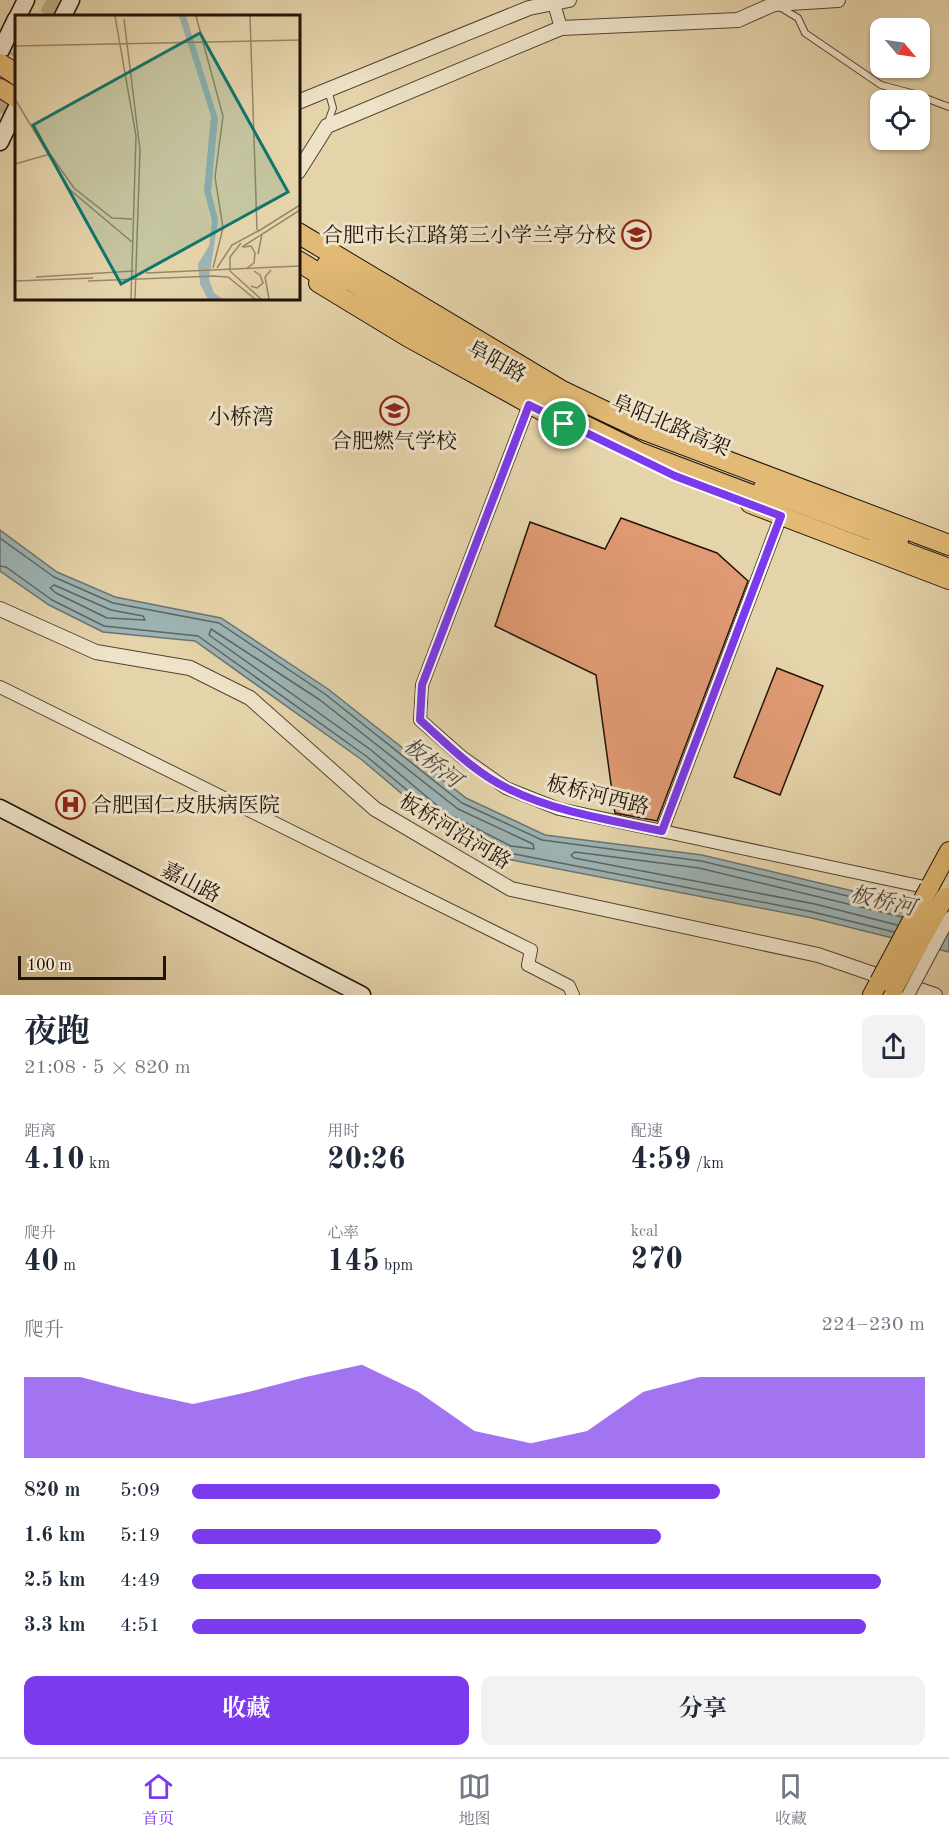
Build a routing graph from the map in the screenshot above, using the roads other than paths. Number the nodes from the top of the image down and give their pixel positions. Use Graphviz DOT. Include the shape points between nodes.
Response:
graph roads {
  1 [pos="26,0"];
  2 [pos="71,0"];
  3 [pos="569,0"];
  4 [pos="838,0"];
  5 [pos="771,1"];
  6 [pos="553,2"];
  7 [pos="18,15"];
  8 [pos="64,15"];
  9 [pos="15,22"];
  10 [pos="561,28"];
  11 [pos="0,53"];
  12 [pos="0,64"];
  13 [pos="15,64"];
  14 [pos="15,73"];
  15 [pos="0,76"];
  16 [pos="15,85"];
  17 [pos="0,88"];
  18 [pos="328,90"];
  19 [pos="15,97"];
  20 [pos="300,101"];
  21 [pos="949,107"];
  22 [pos="15,111"];
  23 [pos="327,126"];
  24 [pos="0,142"];
  25 [pos="300,169"];
  26 [pos="300,234"];
  27 [pos="300,248"];
  28 [pos="300,262"];
  29 [pos="300,272"];
  30 [pos="529,405"];
  31 [pos="781,516"];
  32 [pos="949,545"];
  33 [pos="949,558"];
  34 [pos="949,569"];
  35 [pos="949,580"];
  36 [pos="0,609"];
  37 [pos="0,687"];
  38 [pos="0,808"];
  39 [pos="662,831"];
  40 [pos="949,851"];
  41 [pos="941,891"];
  42 [pos="949,918"];
  43 [pos="888,991"];
  44 [pos="362,995"];
  45 [pos="573,995"];
  46 [pos="935,995"];
  1 -- 7 [label="main road"];
  2 -- 8 [label="main road"];
  3 -- 6 [label="street"];
  4 -- 5 [label="street"];
  5 -- 10 [label="street" via="738,20"];
  5 -- 21 [label="lane" via="798,18 805,33 881,85"];
  6 -- 10 [label="street"];
  6 -- 18 [label="street" via="529,8"];
  9 -- 11 [label="main road"];
  10 -- 23 [label="street"];
  11 -- 13 [label="main road"];
  12 -- 14 [label="highway, bridge"];
  15 -- 16 [label="highway"];
  17 -- 19 [label="main road"];
  18 -- 20 [label="street"];
  18 -- 23 [label="lane" via="333,108"];
  22 -- 24 [label="main road"];
  23 -- 25 [label="street"];
  26 -- 32 [label="highway" via="562,391 642,429"];
  27 -- 33 [label="highway, 阜阳北路高架" via="412,320 535,390 639,441"];
  28 -- 34 [label="highway, 阜阳北路高架" via="479,370 638,452"];
  29 -- 30 [label="main road, 阜阳路" via="407,338"];
  30 -- 31 [label="main road, 阜阳路" via="675,476"];
  30 -- 39 [label="street, 板桥河西路" via="422,685 420,720 506,788 559,809"];
  31 -- 35 [label="main road, 阜阳路"];
  31 -- 39 [label="street"];
  36 -- 46 [label="street, 板桥河沿河路" via="96,652 190,668 250,698 375,809 511,889 818,955"];
  37 -- 45 [label="street" via="531,950 528,965 569,986"];
  38 -- 44 [label="main road, 嘉山路"];
  39 -- 41 [label="street, 板桥河西路"];
  40 -- 41 [label="main road"];
  41 -- 43 [label="main road, bridge"];
  42 -- 43 [label="street, bridge"];
}
